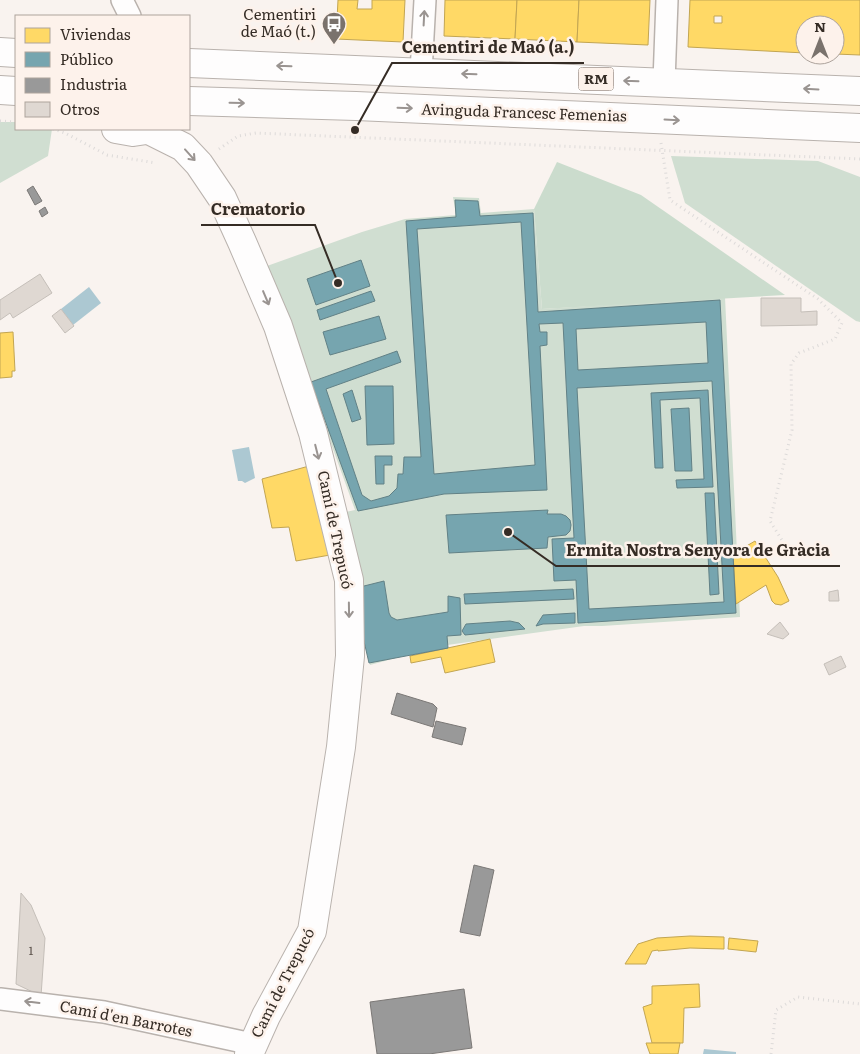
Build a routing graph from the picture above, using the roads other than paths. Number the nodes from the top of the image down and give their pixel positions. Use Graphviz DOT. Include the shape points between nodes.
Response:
graph roads {
  1 [pos="122,0"];
  2 [pos="425,0"];
  3 [pos="667,0"];
  4 [pos="130,15"];
  5 [pos="0,52"];
  6 [pos="15,53"];
  7 [pos="190,63"];
  8 [pos="190,70"];
  9 [pos="422,72"];
  10 [pos="664,82"];
  11 [pos="190,84"];
  12 [pos="0,90"];
  13 [pos="15,91"];
  14 [pos="860,91"];
  15 [pos="190,101"];
  16 [pos="860,128"];
  17 [pos="122,130"];
  18 [pos="151,130"];
  19 [pos="0,1000"];
  20 [pos="250,1049"];
  1 -- 4 [label="street"];
  9 -- 2 [label="street, one-way"];
  3 -- 10 [label="street"];
  5 -- 6 [label="main road"];
  9 -- 7 [label="main road, RM, one-way"];
  8 -- 11 [label="main road, RM"];
  10 -- 9 [label="main road, RM, one-way"];
  14 -- 10 [label="main road, RM, one-way"];
  12 -- 13 [label="main road"];
  15 -- 16 [label="main road, Avinguda Francesc Femenias, one-way"];
  17 -- 18 [label="main road"];
  18 -- 20 [label="main road, Camí de Trepucó, one-way" via="183,147 222,198 278,326 313,433 349,580 350,656 342,738 312,931"];
  20 -- 19 [label="street, Camí d'en Barrotes, one-way" via="104,1012"];
}
